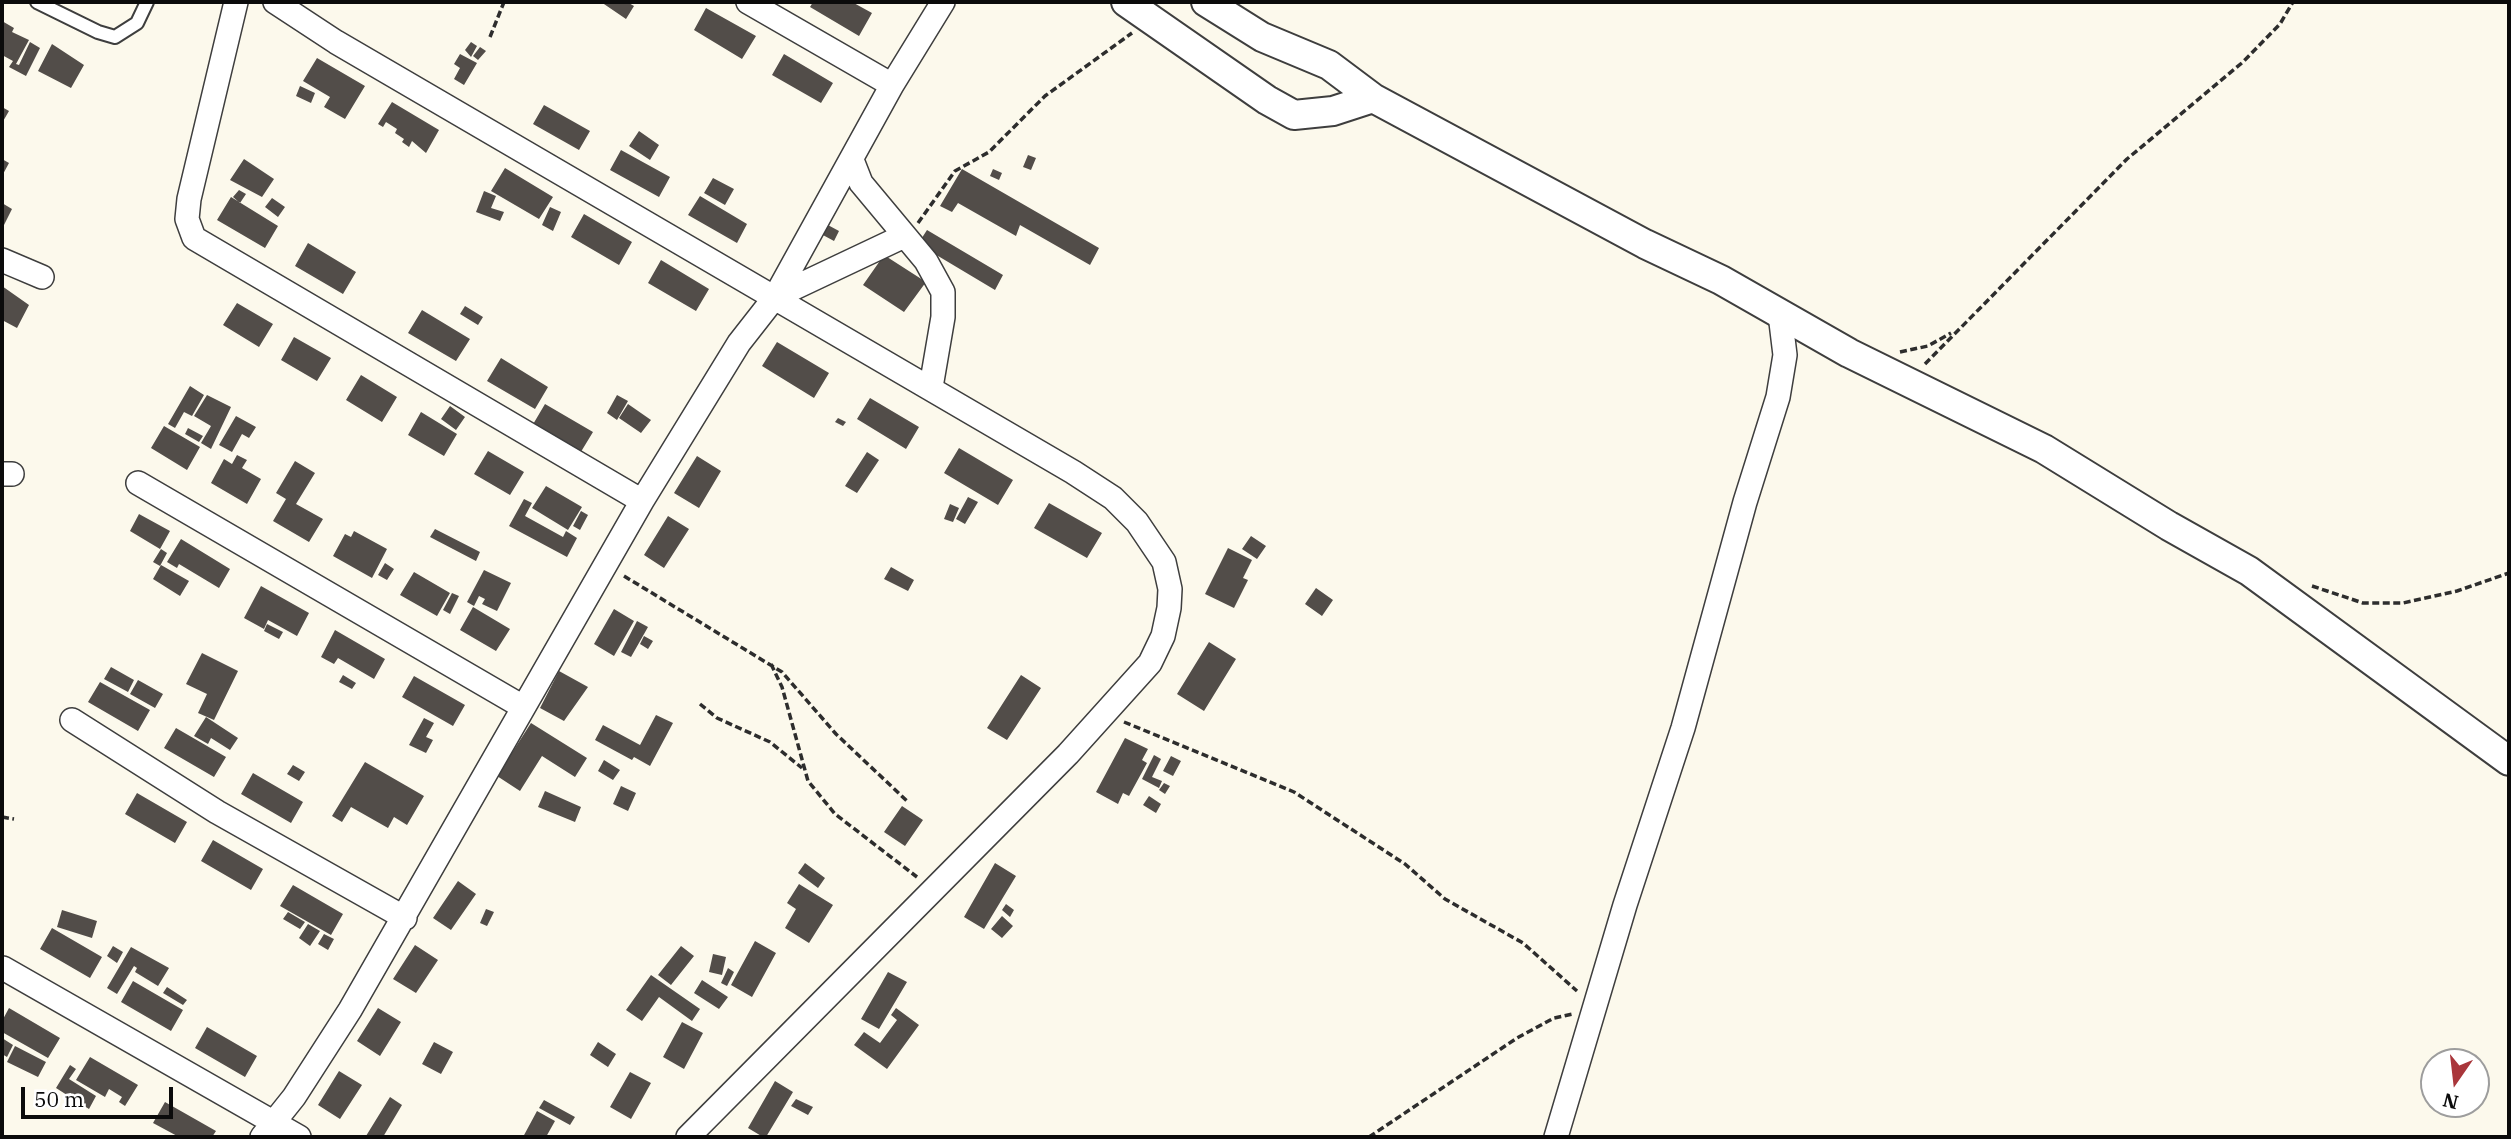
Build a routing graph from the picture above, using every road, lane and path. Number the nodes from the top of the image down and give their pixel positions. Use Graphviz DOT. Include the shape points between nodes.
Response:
graph roads {
  1 [pos="37,2"];
  2 [pos="147,2"];
  3 [pos="236,2"];
  4 [pos="275,2"];
  5 [pos="504,2"];
  6 [pos="748,2"];
  7 [pos="943,2"];
  8 [pos="1206,2"];
  9 [pos="2293,2"];
  10 [pos="1138,9"];
  11 [pos="490,37"];
  12 [pos="892,85"];
  13 [pos="1373,98"];
  14 [pos="852,160"];
  15 [pos="904,236"];
  16 [pos="2,260"];
  17 [pos="42,277"];
  18 [pos="775,297"];
  19 [pos="1780,314"];
  20 [pos="1957,329"];
  21 [pos="1894,352"];
  22 [pos="1908,384"];
  23 [pos="931,387"];
  24 [pos="138,483"];
  25 [pos="642,501"];
  26 [pos="608,565"];
  27 [pos="2509,573"];
  28 [pos="2309,585"];
  29 [pos="771,662"];
  30 [pos="700,704"];
  31 [pos="523,707"];
  32 [pos="1106,714"];
  33 [pos="72,720"];
  34 [pos="2509,761"];
  35 [pos="803,770"];
  36 [pos="907,801"];
  37 [pos="2,817"];
  38 [pos="14,820"];
  39 [pos="934,889"];
  40 [pos="405,918"];
  41 [pos="3,968"];
  42 [pos="1593,1009"];
  43 [pos="269,1130"];
  44 [pos="299,1137"];
  45 [pos="688,1137"];
  46 [pos="1369,1137"];
  47 [pos="1556,1137"];
  1 -- 2 [label="lane" via="115,37 137,23"];
  3 -- 25 [label="street" via="190,199 187,219 194,239"];
  4 -- 18 [label="street"];
  5 -- 11 [label="path"];
  6 -- 12 [label="street"];
  7 -- 12 [label="street"];
  8 -- 13 [label="street" via="1262,37 1329,65"];
  9 -- 20 [label="path" via="2280,24 2244,62 2127,159"];
  10 -- 13 [label="street" via="1294,116 1333,111"];
  10 -- 15 [label="path" via="1124,40 1045,96 989,152 955,171 922,219"];
  12 -- 14 [label="street"];
  13 -- 19 [label="street"];
  14 -- 15 [label="street" via="861,183"];
  14 -- 18 [label="street"];
  15 -- 18 [label="street"];
  15 -- 23 [label="street" via="939,280 943,292"];
  16 -- 17 [label="street"];
  18 -- 23 [label="street"];
  18 -- 25 [label="street" via="739,343"];
  19 -- 22 [label="street"];
  19 -- 42 [label="street" via="1785,355 1778,397 1683,728"];
  20 -- 21 [label="path" via="1928,345"];
  20 -- 22 [label="path"];
  22 -- 34 [label="street" via="2023,437 2249,571"];
  23 -- 32 [label="street" via="1113,498 1138,522 1164,562 1170,589 1163,636 1150,663"];
  24 -- 31 [label="street"];
  25 -- 26 [label="street"];
  26 -- 29 [label="path"];
  26 -- 31 [label="street"];
  27 -- 28 [label="path" via="2403,603 2363,603"];
  29 -- 35 [label="path"];
  29 -- 36 [label="path" via="836,734"];
  30 -- 35 [label="path" via="717,718 776,746"];
  31 -- 40 [label="street"];
  32 -- 39 [label="street"];
  32 -- 42 [label="path" via="1294,792 1405,864 1445,899 1522,943"];
  33 -- 40 [label="street" via="217,812"];
  35 -- 39 [label="path" via="835,814"];
  37 -- 38 [label="path"];
  39 -- 45 [label="street"];
  40 -- 43 [label="street" via="315,1066"];
  41 -- 43 [label="street"];
  42 -- 46 [label="path" via="1535,1027"];
  42 -- 47 [label="street"];
  43 -- 44 [label="street"];
}
